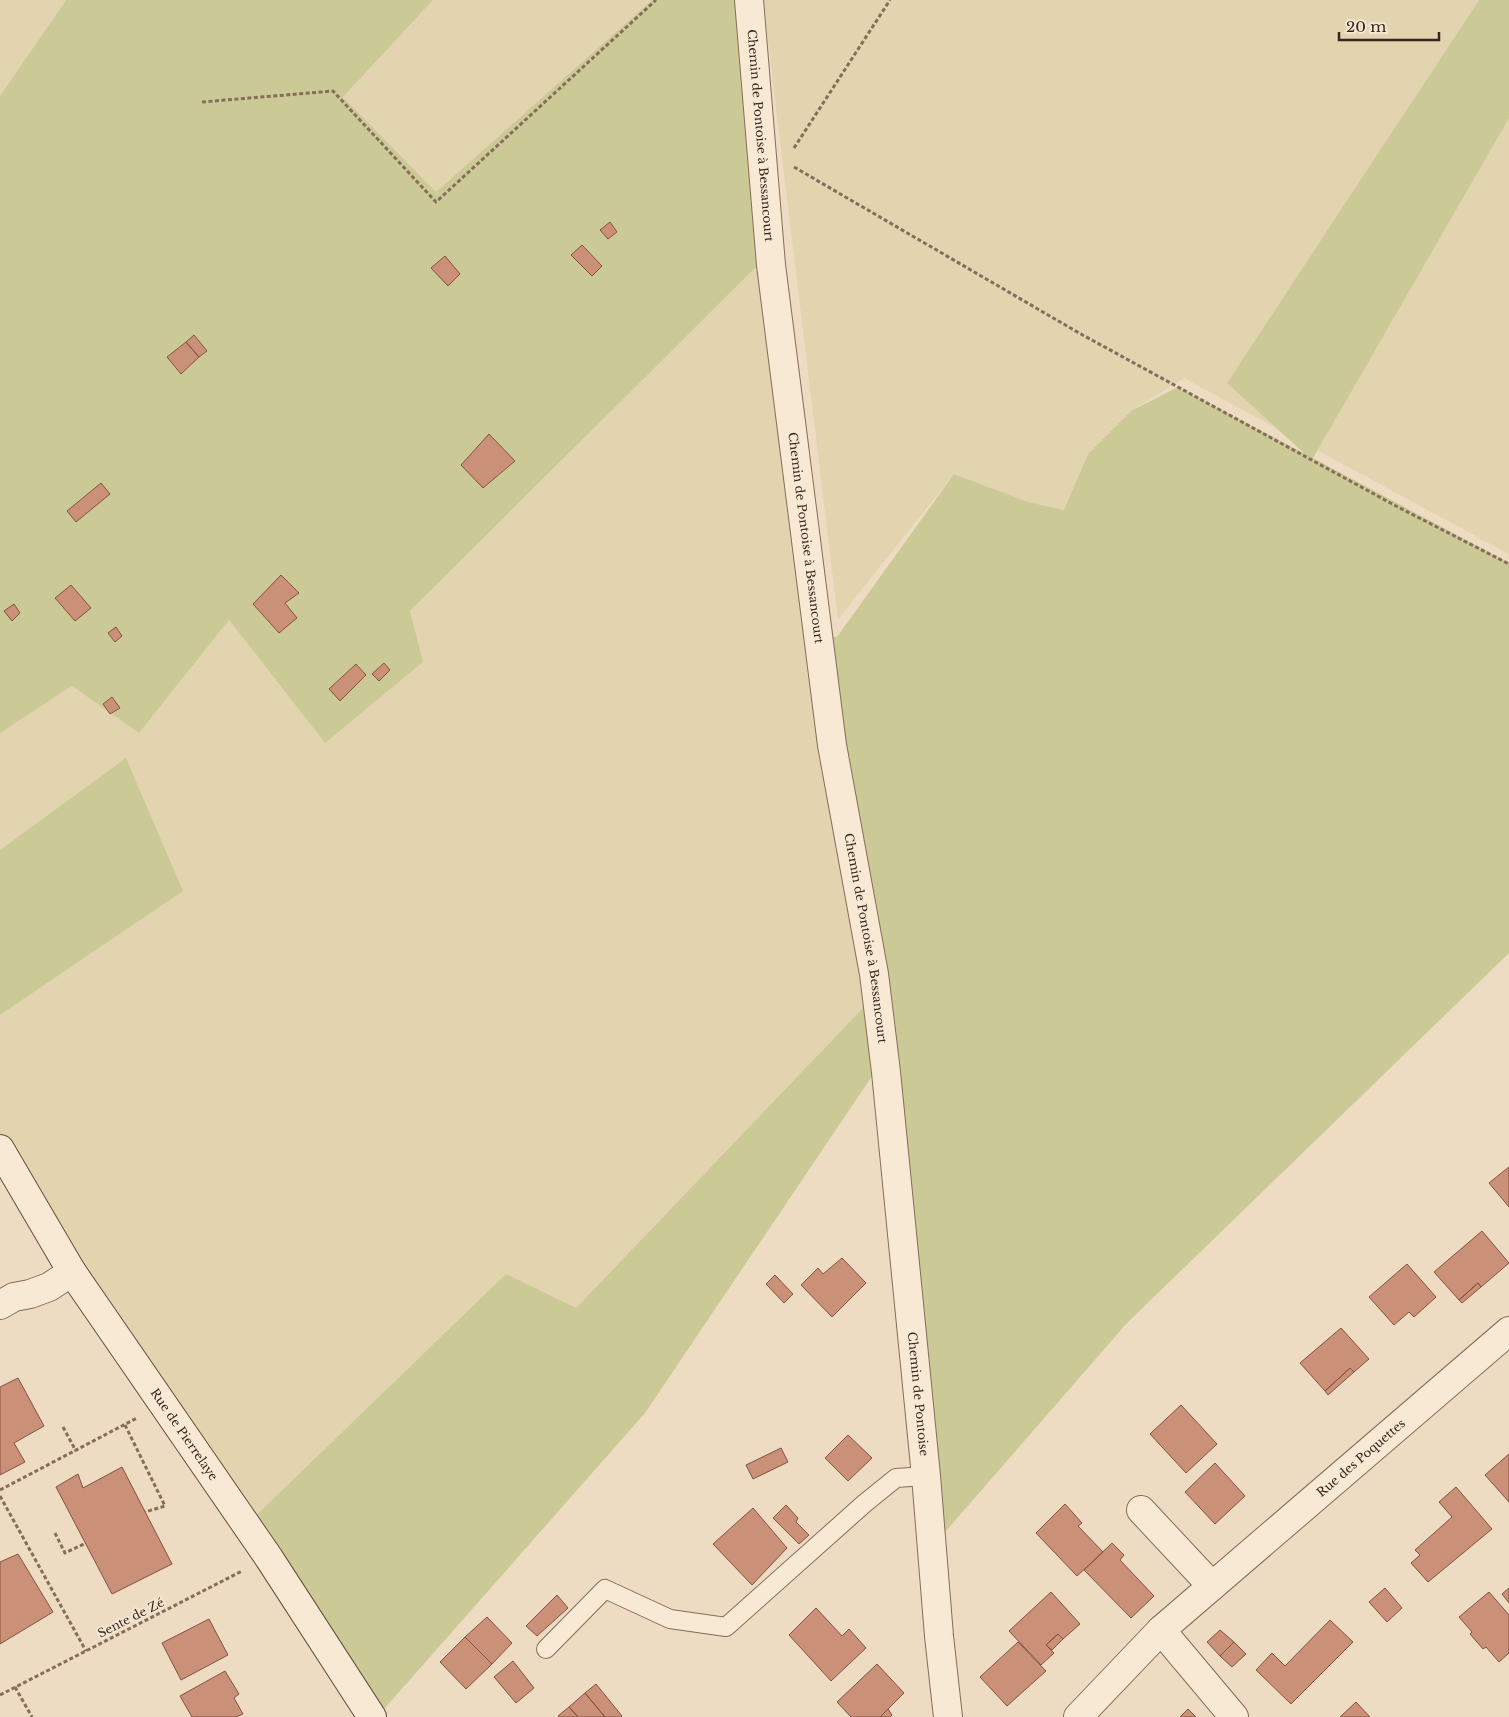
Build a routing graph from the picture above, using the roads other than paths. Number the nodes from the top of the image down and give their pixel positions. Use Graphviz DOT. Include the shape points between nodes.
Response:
graph roads {
  1 [pos="750,0"];
  2 [pos="886,1072"];
  3 [pos="0,1148"];
  4 [pos="72,1272"];
  5 [pos="0,1305"];
  6 [pos="1509,1331"];
  7 [pos="926,1476"];
  8 [pos="1141,1510"];
  9 [pos="1212,1586"];
  10 [pos="1161,1630"];
  11 [pos="546,1649"];
  12 [pos="372,1717"];
  13 [pos="948,1717"];
  14 [pos="1078,1717"];
  15 [pos="1234,1717"];
  1 -- 2 [label="street, Chemin de Pontoise à Bessancourt" via="771,265 832,745 874,974"];
  2 -- 7 [label="street, Chemin de Pontoise"];
  3 -- 4 [label="street, Rue de Pierrelaye"];
  4 -- 5 [label="street" via="49,1287 14,1297"];
  4 -- 12 [label="street, Rue de Pierrelaye" via="269,1558"];
  6 -- 9 [label="street, Rue des Poquettes"];
  7 -- 11 [label="lane" via="896,1478 726,1627 670,1619 605,1589"];
  7 -- 13 [label="street, Chemin de Pontoise"];
  8 -- 9 [label="street"];
  9 -- 10 [label="street, Rue des Poquettes"];
  10 -- 14 [label="street, Rue des Poquettes"];
  10 -- 15 [label="street"];
}
